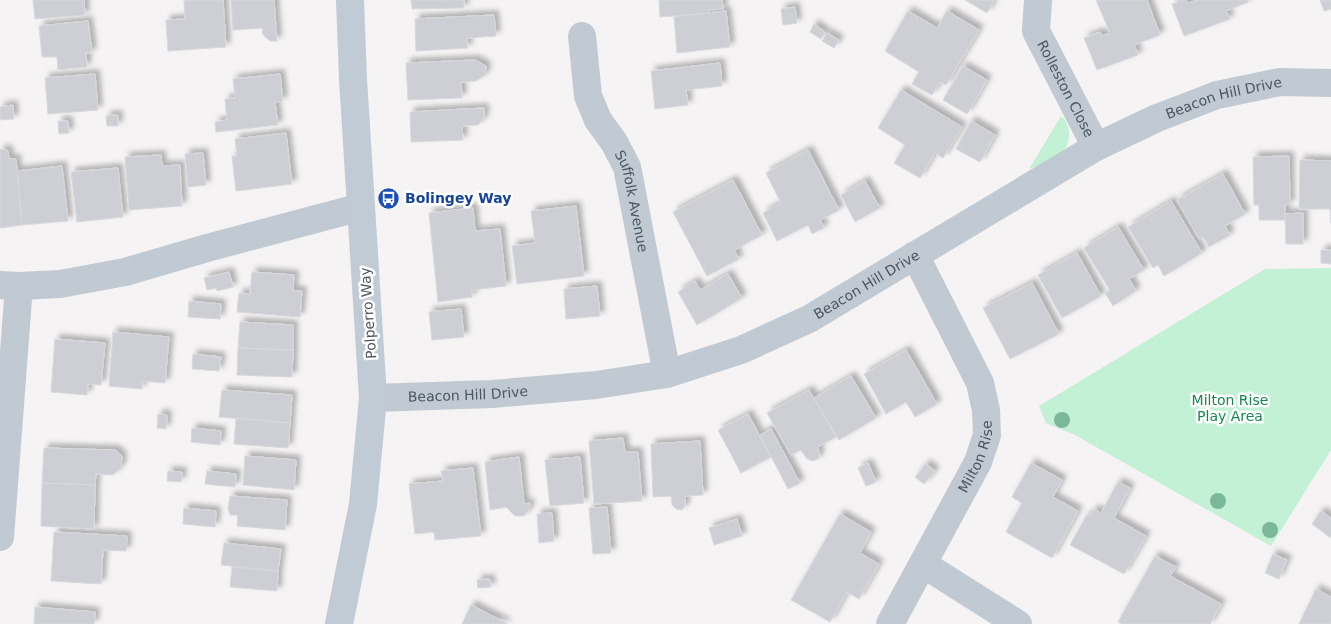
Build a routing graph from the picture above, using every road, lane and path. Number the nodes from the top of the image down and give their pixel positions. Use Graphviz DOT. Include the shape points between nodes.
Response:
graph roads {
  1 [pos="350,0"];
  2 [pos="1038,0"];
  3 [pos="582,36"];
  4 [pos="1331,83"];
  5 [pos="1096,148"];
  6 [pos="362,207"];
  7 [pos="915,255"];
  8 [pos="9,285"];
  9 [pos="667,374"];
  10 [pos="373,398"];
  11 [pos="0,537"];
  12 [pos="922,564"];
  13 [pos="339,624"];
  14 [pos="890,624"];
  15 [pos="1018,624"];
  1 -- 6 [label="street, Polperro Way"];
  2 -- 5 [label="street, Rolleston Close" via="1036,31"];
  3 -- 9 [label="street, Suffolk Avenue" via="588,96 598,120 627,167"];
  4 -- 5 [label="street, Beacon Hill Drive" via="1280,82 1217,95 1157,118"];
  5 -- 7 [label="street, Beacon Hill Drive"];
  6 -- 8 [label="street" via="125,272 60,284"];
  6 -- 10 [label="street, Polperro Way"];
  7 -- 9 [label="street, Beacon Hill Drive" via="809,319 742,350"];
  7 -- 12 [label="street, Milton Rise" via="980,383 987,435 978,462"];
  8 -- 11 [label="street"];
  9 -- 10 [label="street, Beacon Hill Drive" via="596,385 511,392"];
  10 -- 13 [label="street, Polperro Way" via="362,504"];
  12 -- 14 [label="street, Milton Rise"];
  12 -- 15 [label="street"];
}
